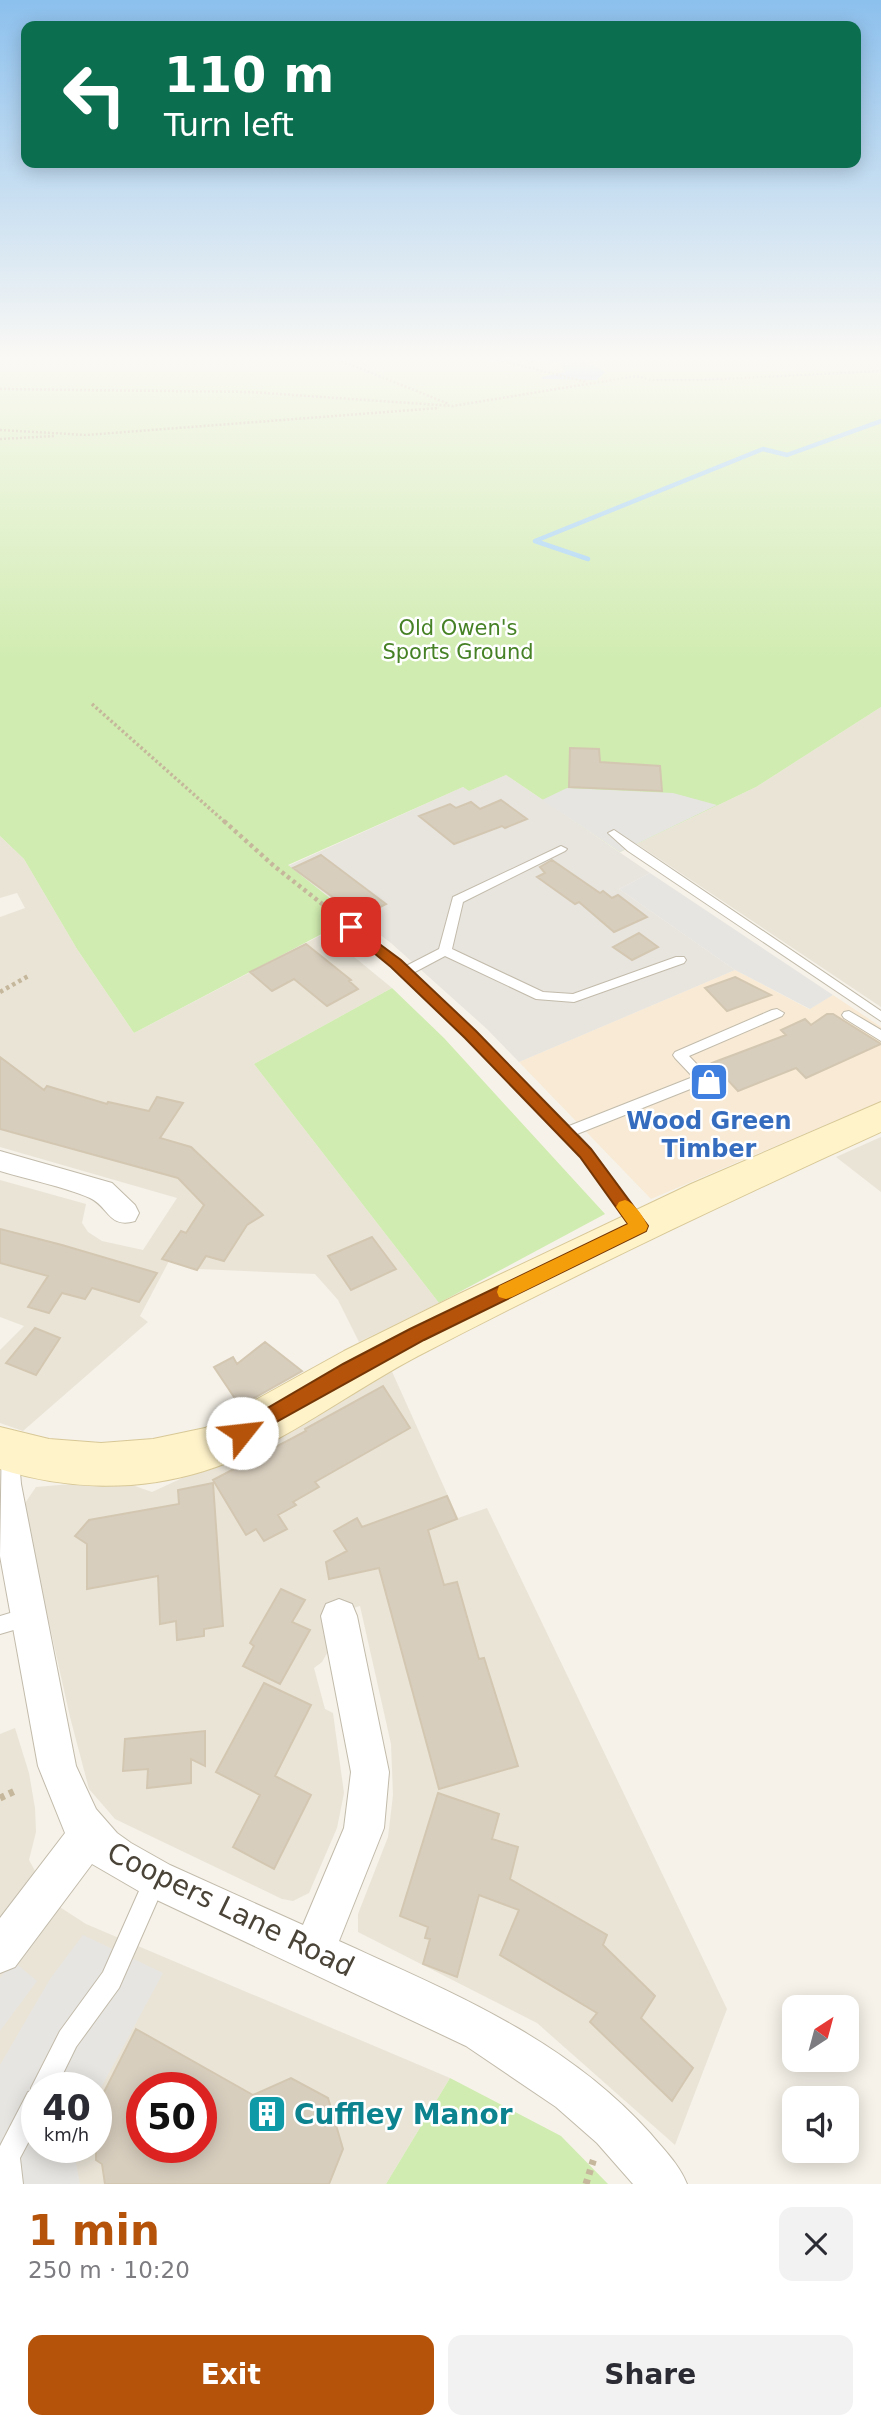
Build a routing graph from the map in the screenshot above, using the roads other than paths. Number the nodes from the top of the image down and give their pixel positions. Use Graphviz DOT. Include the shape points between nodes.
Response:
graph roads {
  1 [pos="614,833"];
  2 [pos="561,849"];
  3 [pos="351,927"];
  4 [pos="445,951"];
  5 [pos="680,960"];
  6 [pos="405,972"];
  7 [pos="777,1013"];
  8 [pos="849,1015"];
  9 [pos="881,1017"];
  10 [pos="881,1036"];
  11 [pos="881,1116"];
  12 [pos="566,1133"];
  13 [pos="0,1161"];
  14 [pos="125,1213"];
  15 [pos="639,1226"];
  16 [pos="1,1448"];
  17 [pos="339,1616"];
  18 [pos="14,1621"];
  19 [pos="89,1835"];
  20 [pos="156,1879"];
  21 [pos="314,1950"];
  22 [pos="0,1952"];
  23 [pos="51,2072"];
  24 [pos="21,2132"];
  25 [pos="4,2164"];
  26 [pos="11,2184"];
  27 [pos="664,2184"];
  1 -- 9 [label="lane"];
  2 -- 4 [label="lane" via="457,900"];
  3 -- 6 [label="lane"];
  4 -- 5 [label="lane" via="541,996 574,998"];
  4 -- 6 [label="lane"];
  6 -- 12 [label="lane"];
  7 -- 12 [label="lane" via="680,1055 703,1079"];
  8 -- 10 [label="lane"];
  11 -- 15 [label="main road"];
  12 -- 15 [label="lane"];
  13 -- 14 [label="street" via="102,1191"];
  15 -- 16 [label="main road" via="417,1335 204,1450 121,1463 61,1463"];
  16 -- 18 [label="street, Coopers Lane Road"];
  17 -- 21 [label="street" via="370,1772 364,1828"];
  18 -- 19 [label="street, Coopers Lane Road" via="57,1766"];
  19 -- 20 [label="street, Coopers Lane Road" via="120,1862"];
  19 -- 22 [label="street"];
  20 -- 21 [label="street, Coopers Lane Road"];
  20 -- 23 [label="lane" via="111,1980 68,2039"];
  21 -- 27 [label="street, Coopers Lane Road" via="504,2042 606,2120"];
  24 -- 25 [label="lane"];
  25 -- 26 [label="lane"];
}
